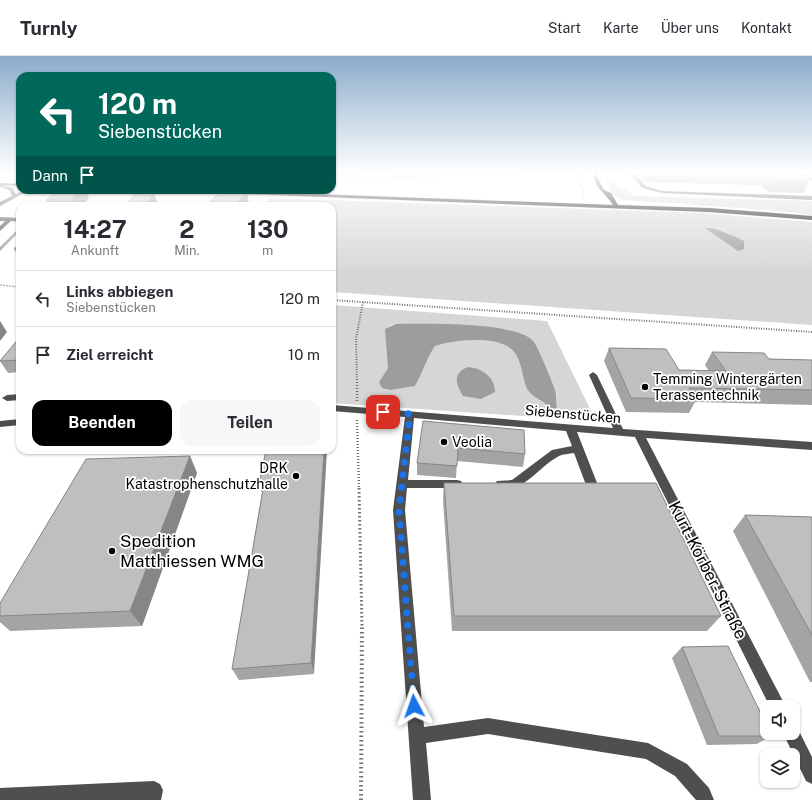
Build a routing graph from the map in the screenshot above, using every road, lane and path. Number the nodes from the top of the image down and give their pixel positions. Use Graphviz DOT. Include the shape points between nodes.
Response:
graph roads {
  1 [pos="613,206"];
  2 [pos="645,206"];
  3 [pos="617,207"];
  4 [pos="655,208"];
  5 [pos="812,218"];
  6 [pos="0,219"];
  7 [pos="10,219"];
  8 [pos="16,220"];
  9 [pos="0,229"];
  10 [pos="0,285"];
  11 [pos="16,287"];
  12 [pos="336,300"];
  13 [pos="362,302"];
  14 [pos="812,332"];
  15 [pos="593,375"];
  16 [pos="16,397"];
  17 [pos="7,398"];
  18 [pos="336,408"];
  19 [pos="356,410"];
  20 [pos="410,414"];
  21 [pos="16,422"];
  22 [pos="0,424"];
  23 [pos="570,428"];
  24 [pos="620,432"];
  25 [pos="639,434"];
  26 [pos="812,446"];
  27 [pos="578,448"];
  28 [pos="401,484"];
  29 [pos="469,484"];
  30 [pos="491,484"];
  31 [pos="595,493"];
  32 [pos="774,700"];
  33 [pos="416,736"];
  34 [pos="794,740"];
  35 [pos="812,775"];
  36 [pos="0,797"];
  37 [pos="152,800"];
  38 [pos="361,800"];
  39 [pos="422,800"];
  40 [pos="705,800"];
  1 -- 3 [label="main road"];
  2 -- 4 [label="main road"];
  3 -- 4 [label="main road"];
  4 -- 5 [label="main road"];
  6 -- 7 [label="street"];
  7 -- 8 [label="street"];
  7 -- 9 [label="street"];
  10 -- 11 [label="path"];
  12 -- 13 [label="path"];
  13 -- 14 [label="path"];
  13 -- 19 [label="path" via="356,339"];
  15 -- 24 [label="street"];
  16 -- 17 [label="street"];
  18 -- 19 [label="street, Siebenstücken"];
  19 -- 20 [label="street, Siebenstücken"];
  19 -- 38 [label="path" via="362,613"];
  20 -- 23 [label="street, Siebenstücken"];
  20 -- 28 [label="street"];
  21 -- 22 [label="street"];
  23 -- 24 [label="street, Siebenstücken"];
  23 -- 27 [label="street"];
  24 -- 25 [label="street, Siebenstücken"];
  25 -- 26 [label="street, Siebenstücken"];
  25 -- 32 [label="street, Kurt-Körber-Straße"];
  27 -- 30 [label="street" via="556,453 514,484"];
  27 -- 31 [label="street"];
  28 -- 29 [label="street"];
  28 -- 33 [label="street" via="399,510"];
  33 -- 39 [label="street"];
  33 -- 40 [label="street" via="488,726 648,751 681,770 703,794"];
  34 -- 35 [label="street"];
  36 -- 37 [label="street" via="154,790"];
}
